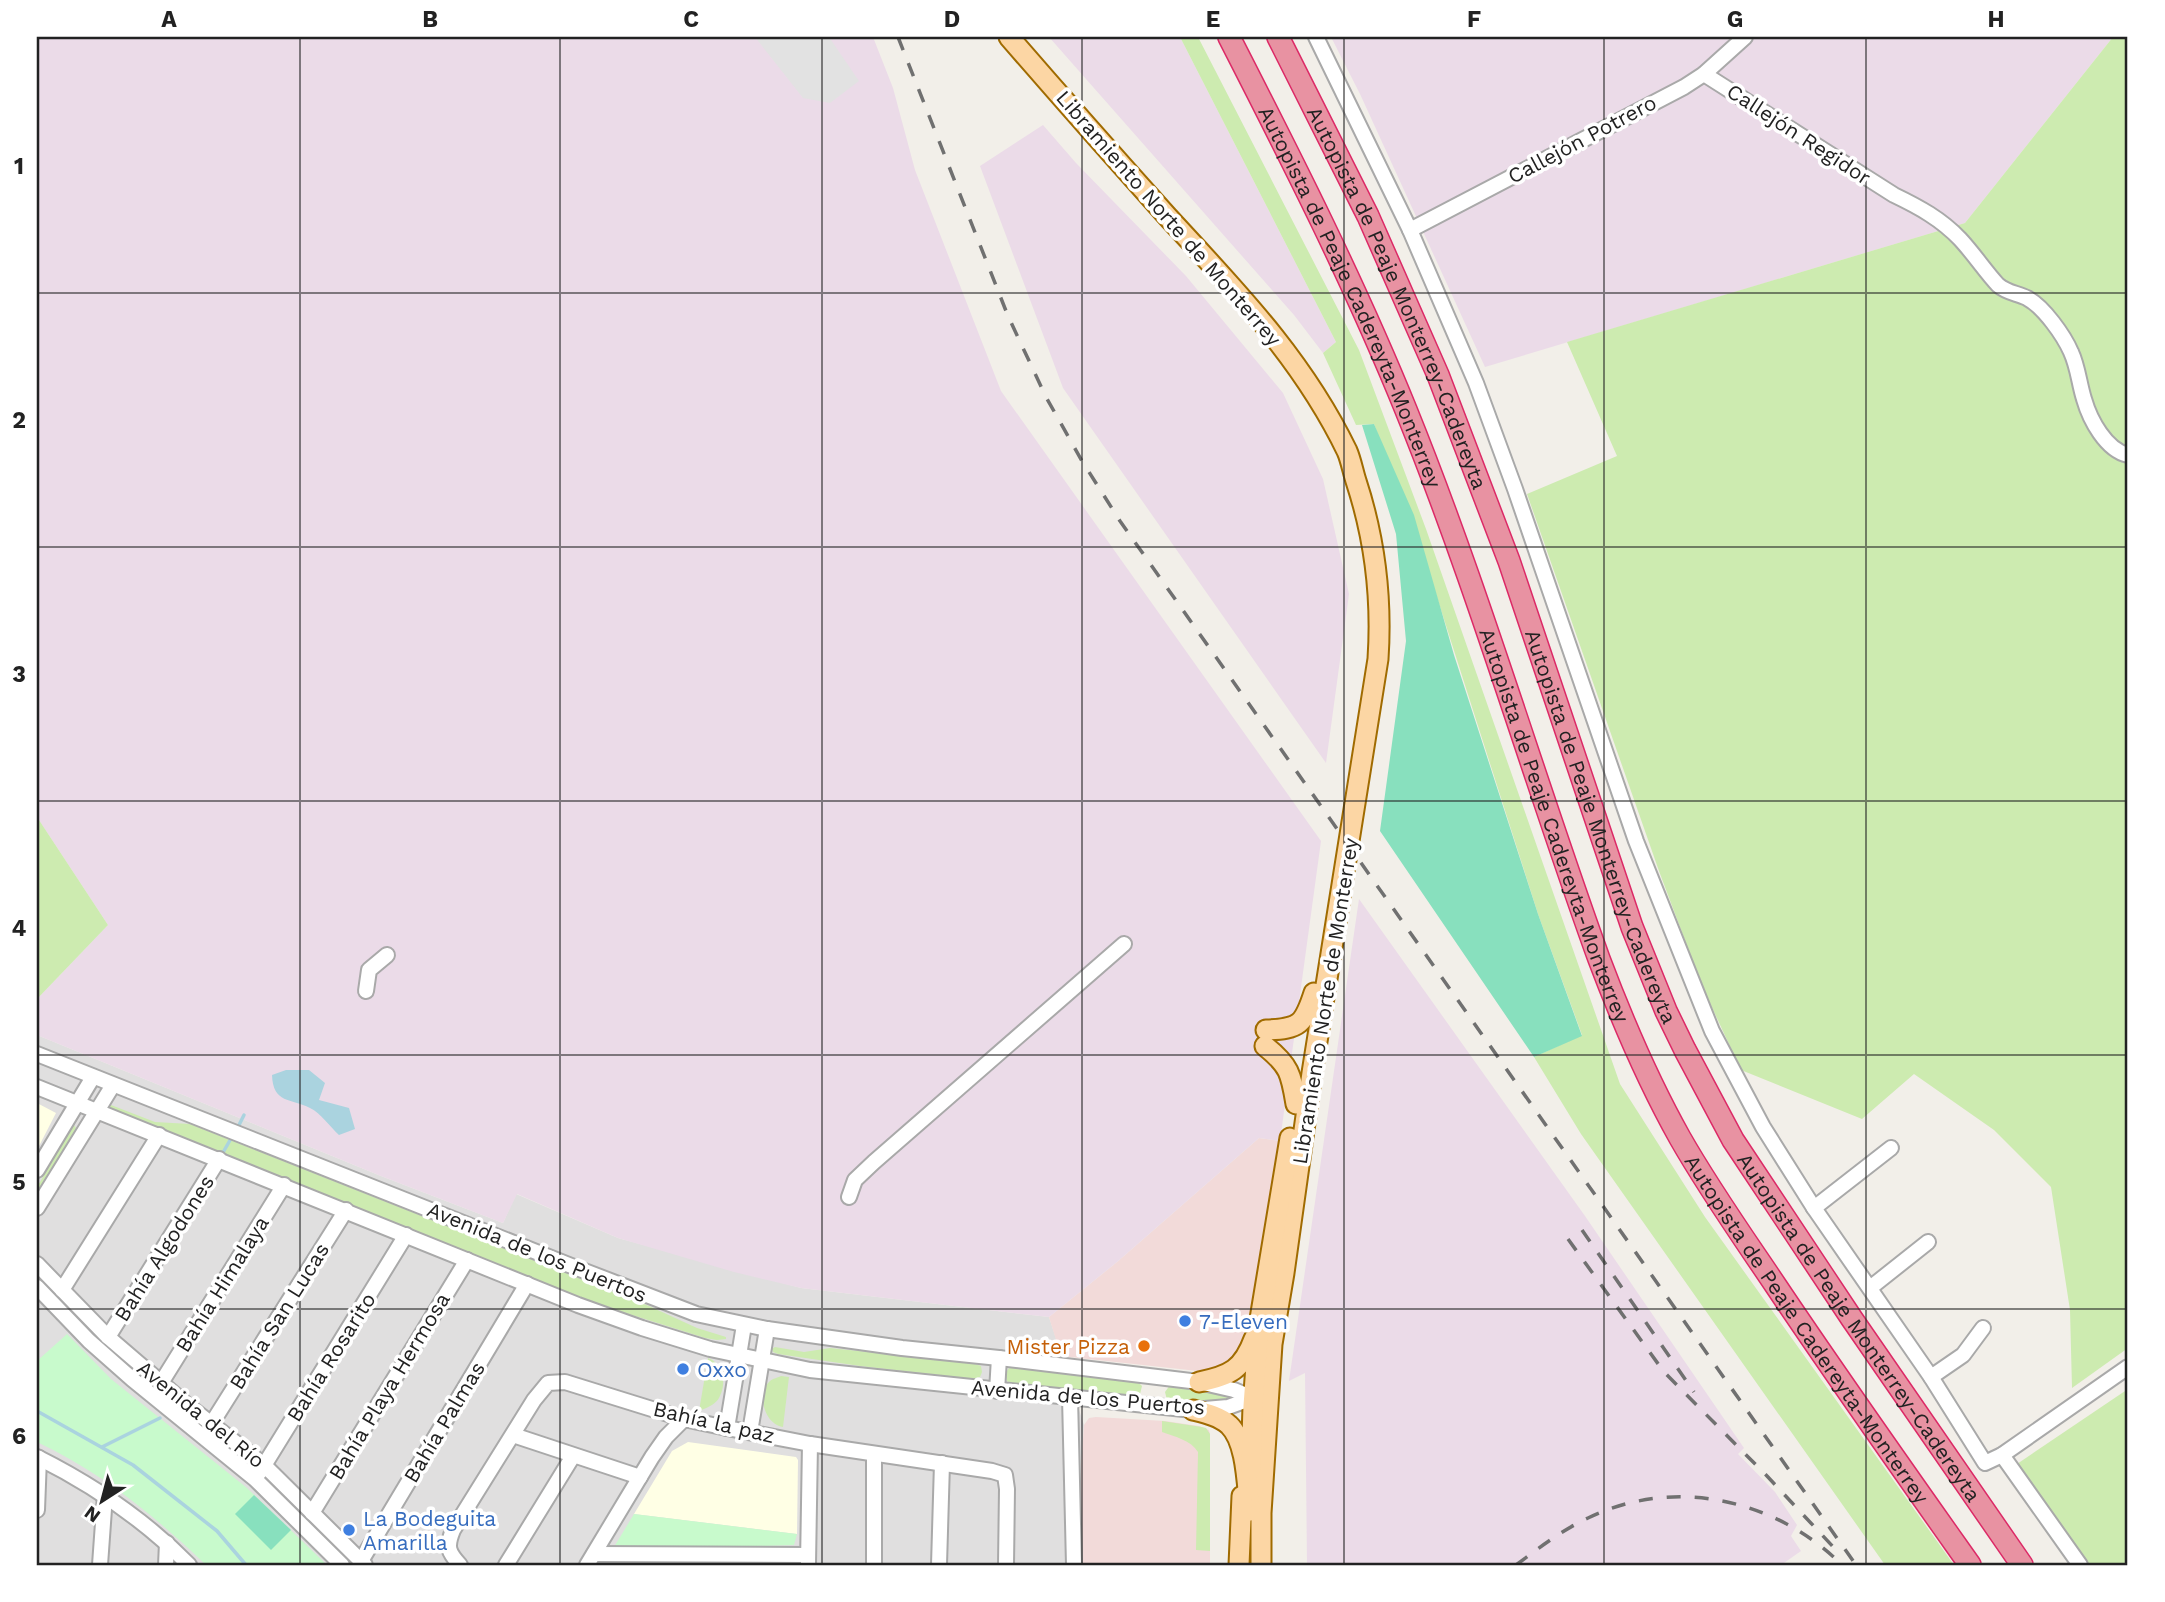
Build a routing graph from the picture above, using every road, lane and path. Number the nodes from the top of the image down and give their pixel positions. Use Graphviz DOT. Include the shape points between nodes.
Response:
graph roads {
  1 [pos="1009,37"];
  2 [pos="1229,37"];
  3 [pos="1279,37"];
  4 [pos="1316,37"];
  5 [pos="1745,37"];
  6 [pos="1704,74"];
  7 [pos="1410,230"];
  8 [pos="1340,442"];
  9 [pos="2128,455"];
  10 [pos="1124,944"];
  11 [pos="387,954"];
  12 [pos="366,991"];
  13 [pos="1314,993"];
  14 [pos="37,1054"];
  15 [pos="93,1077"];
  16 [pos="113,1085"];
  17 [pos="37,1087"];
  18 [pos="78,1103"];
  19 [pos="1296,1104"];
  20 [pos="98,1110"];
  21 [pos="159,1135"];
  22 [pos="1891,1148"];
  23 [pos="219,1159"];
  24 [pos="37,1170"];
  25 [pos="284,1185"];
  26 [pos="849,1197"];
  27 [pos="37,1208"];
  28 [pos="1814,1208"];
  29 [pos="346,1210"];
  30 [pos="406,1235"];
  31 [pos="1928,1242"];
  32 [pos="467,1259"];
  33 [pos="37,1264"];
  34 [pos="1284,1273"];
  35 [pos="527,1284"];
  36 [pos="37,1287"];
  37 [pos="1870,1288"];
  38 [pos="62,1290"];
  39 [pos="744,1325"];
  40 [pos="1259,1325"];
  41 [pos="1983,1328"];
  42 [pos="766,1329"];
  43 [pos="104,1333"];
  44 [pos="89,1341"];
  45 [pos="739,1355"];
  46 [pos="999,1358"];
  47 [pos="762,1360"];
  48 [pos="2128,1367"];
  49 [pos="1931,1377"];
  50 [pos="1199,1382"];
  51 [pos="161,1383"];
  52 [pos="997,1391"];
  53 [pos="1070,1397"];
  54 [pos="1253,1398"];
  55 [pos="1192,1410"];
  56 [pos="684,1419"];
  57 [pos="212,1423"];
  58 [pos="727,1428"];
  59 [pos="750,1432"];
  60 [pos="513,1435"];
  61 [pos="810,1444"];
  62 [pos="1240,1446"];
  63 [pos="874,1454"];
  64 [pos="2002,1455"];
  65 [pos="573,1456"];
  66 [pos="38,1458"];
  67 [pos="942,1463"];
  68 [pos="264,1465"];
  69 [pos="640,1477"];
  70 [pos="255,1479"];
  71 [pos="105,1495"];
  72 [pos="37,1510"];
  73 [pos="312,1513"];
  74 [pos="1254,1516"];
  75 [pos="167,1544"];
  76 [pos="590,1560"];
  77 [pos="808,1560"];
  78 [pos="363,1563"];
  79 [pos="100,1565"];
  80 [pos="166,1565"];
  81 [pos="189,1565"];
  82 [pos="342,1565"];
  83 [pos="460,1565"];
  84 [pos="506,1565"];
  85 [pos="874,1565"];
  86 [pos="939,1565"];
  87 [pos="1006,1565"];
  88 [pos="1074,1565"];
  89 [pos="1239,1565"];
  90 [pos="1251,1565"];
  91 [pos="1261,1565"];
  92 [pos="1970,1565"];
  93 [pos="2022,1565"];
  94 [pos="2080,1565"];
  1 -- 8 [label="main road, Libramiento Norte de Monterrey" via="1251,306 1309,383"];
  2 -- 92 [label="highway, Autopista de Peaje Cadereyta-Monterrey" via="1338,254 1407,412 1591,936 1650,1078 1715,1196"];
  3 -- 93 [label="highway, Autopista de Peaje Monterrey-Cadereyta" via="1363,205 1438,375 1509,561 1632,928 1685,1050 1733,1140"];
  4 -- 7 [label="street"];
  5 -- 6 [label="street, Callejón Potrero"];
  6 -- 7 [label="street, Callejón Potrero"];
  6 -- 9 [label="street, Callejón Regidor" via="1944,223 1999,286 2026,298 2048,317 2071,351 2084,400 2101,433 2111,448"];
  7 -- 28 [label="street" via="1493,427 1636,841 1712,1031 1763,1127"];
  8 -- 13 [label="main road, Libramiento Norte de Monterrey" via="1369,562 1372,664"];
  8 -- 34 [label="main road, Libramiento Norte de Monterrey" via="1362,499 1378,590 1380,636"];
  10 -- 26 [label="street" via="874,1162 855,1180"];
  11 -- 12 [label="street" via="369,970"];
  13 -- 19 [label="main road, Libramiento Norte de Monterrey"];
  13 -- 19 [label="main road" via="1306,1017 1298,1025 1266,1038 1287,1066"];
  14 -- 15 [label="street, Avenida de los Puertos"];
  15 -- 16 [label="street, Avenida de los Puertos"];
  15 -- 18 [label="street"];
  16 -- 20 [label="street"];
  16 -- 39 [label="street, Avenida de los Puertos" via="696,1314"];
  17 -- 18 [label="street, Avenida de los Puertos"];
  18 -- 20 [label="street, Avenida de los Puertos"];
  18 -- 24 [label="street"];
  19 -- 40 [label="main road, Libramiento Norte de Monterrey"];
  20 -- 21 [label="street, Avenida de los Puertos"];
  20 -- 27 [label="street"];
  21 -- 23 [label="street, Avenida de los Puertos"];
  21 -- 38 [label="street"];
  22 -- 28 [label="street"];
  23 -- 25 [label="street, Avenida de los Puertos"];
  23 -- 43 [label="street, Bahía Algodones"];
  25 -- 29 [label="street, Avenida de los Puertos"];
  25 -- 51 [label="street, Bahía Himalaya"];
  28 -- 37 [label="street"];
  29 -- 30 [label="street, Avenida de los Puertos"];
  29 -- 57 [label="street, Bahía San Lucas"];
  30 -- 32 [label="street, Avenida de los Puertos"];
  30 -- 68 [label="street, Bahía Rosarito"];
  31 -- 37 [label="street"];
  32 -- 35 [label="street, Avenida de los Puertos"];
  32 -- 73 [label="street, Bahía Playa Hermosa"];
  33 -- 38 [label="street, Avenida del Río"];
  34 -- 54 [label="main road" via="1273,1301 1261,1380"];
  34 -- 74 [label="main road, Libramiento Norte de Monterrey"];
  35 -- 45 [label="street, Avenida de los Puertos" via="642,1328"];
  35 -- 78 [label="street, Bahía Palmas"];
  36 -- 44 [label="street, Avenida del Río"];
  37 -- 49 [label="street"];
  38 -- 43 [label="street, Avenida del Río"];
  39 -- 42 [label="street, Avenida de los Puertos"];
  39 -- 45 [label="street"];
  40 -- 50 [label="main road" via="1237,1368 1221,1378"];
  40 -- 54 [label="main road, Libramiento Norte de Monterrey"];
  41 -- 49 [label="street" via="1963,1354"];
  42 -- 46 [label="street, Avenida de los Puertos"];
  42 -- 47 [label="street"];
  43 -- 44 [label="street, Bahía Algodones"];
  43 -- 51 [label="street, Avenida del Río"];
  44 -- 70 [label="street, Avenida del Río"];
  45 -- 47 [label="street, Avenida de los Puertos"];
  45 -- 58 [label="street"];
  46 -- 50 [label="street, Avenida de los Puertos"];
  46 -- 52 [label="street"];
  47 -- 52 [label="street, Avenida de los Puertos" via="810,1370"];
  47 -- 59 [label="street"];
  48 -- 64 [label="street"];
  49 -- 64 [label="street" via="1985,1463"];
  50 -- 54 [label="street, Avenida de los Puertos"];
  51 -- 57 [label="street, Avenida del Río"];
  52 -- 53 [label="street, Avenida de los Puertos"];
  53 -- 55 [label="street, Avenida de los Puertos"];
  53 -- 88 [label="street"];
  54 -- 55 [label="street, Avenida de los Puertos" via="1228,1407"];
  54 -- 74 [label="main road" via="1259,1411"];
  55 -- 62 [label="main road" via="1228,1424"];
  56 -- 58 [label="street, Bahía la paz"];
  56 -- 60 [label="street, Bahía la paz" via="556,1382 541,1390"];
  56 -- 69 [label="street"];
  57 -- 68 [label="street, Avenida del Río"];
  58 -- 59 [label="street, Bahía la paz"];
  59 -- 61 [label="street, Bahía la paz"];
  60 -- 65 [label="street"];
  60 -- 83 [label="street, Bahía la paz" via="453,1530 448,1546"];
  61 -- 63 [label="street, Bahía la paz"];
  61 -- 77 [label="street"];
  62 -- 74 [label="main road"];
  62 -- 89 [label="main road" via="1243,1516"];
  63 -- 67 [label="street, Bahía la paz"];
  63 -- 85 [label="street"];
  64 -- 94 [label="street"];
  65 -- 69 [label="street"];
  65 -- 84 [label="street"];
  66 -- 71 [label="street"];
  66 -- 72 [label="street"];
  67 -- 86 [label="street"];
  67 -- 87 [label="street, Bahía la paz" via="1005,1475"];
  68 -- 70 [label="street, Bahía Rosarito"];
  68 -- 73 [label="street, Avenida del Río"];
  69 -- 76 [label="street"];
  70 -- 82 [label="street, Avenida del Río"];
  71 -- 75 [label="street"];
  71 -- 79 [label="street"];
  73 -- 78 [label="street, Avenida del Río"];
  74 -- 89 [label="main road"];
  74 -- 90 [label="main road, Libramiento Norte de Monterrey"];
  74 -- 91 [label="main road, Libramiento Norte de Monterrey"];
  75 -- 80 [label="street"];
  75 -- 81 [label="street"];
  76 -- 77 [label="street"];
}
